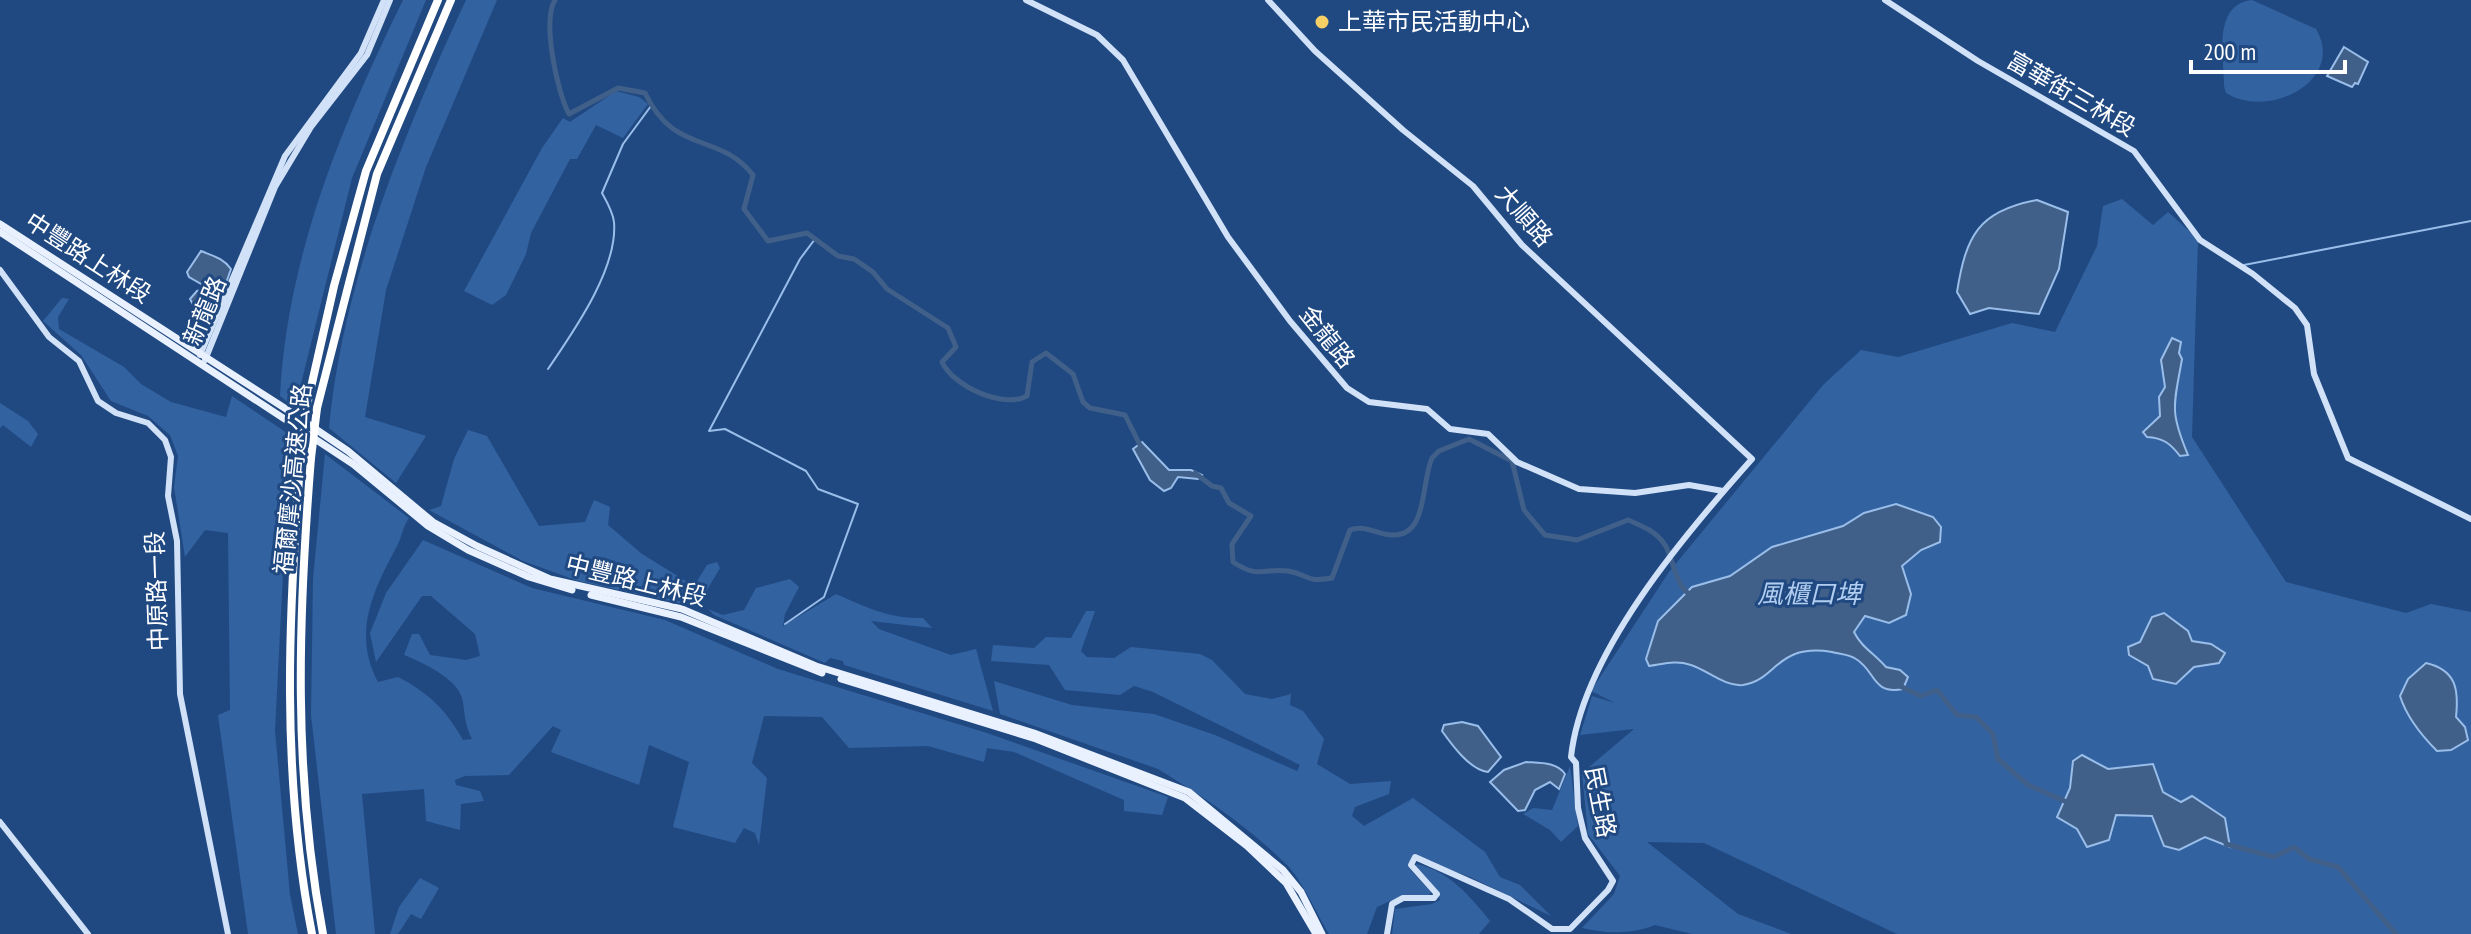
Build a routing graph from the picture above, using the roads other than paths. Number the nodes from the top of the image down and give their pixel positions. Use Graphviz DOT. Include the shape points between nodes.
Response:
graph roads {
  1 [pos="387,0"];
  2 [pos="438,0"];
  3 [pos="451,0"];
  4 [pos="1026,0"];
  5 [pos="1268,0"];
  6 [pos="1885,0"];
  7 [pos="0,224"];
  8 [pos="0,232"];
  9 [pos="0,270"];
  10 [pos="203,358"];
  11 [pos="1752,459"];
  12 [pos="1723,491"];
  13 [pos="2471,519"];
  14 [pos="0,822"];
  15 [pos="1260,853"];
  16 [pos="88,934"];
  17 [pos="228,934"];
  18 [pos="312,934"];
  19 [pos="323,934"];
  20 [pos="1316,934"];
  21 [pos="1322,934"];
  22 [pos="1387,934"];
  1 -- 10 [label="street, 新龍路" via="367,55 311,127 275,187"];
  2 -- 18 [label="highway, 福爾摩沙高速公路, bridge" via="366,171 307,405 290,617 290,733"];
  3 -- 19 [label="highway, 福爾摩沙高速公路, bridge" via="377,174 317,408 300,613 301,763 309,860"];
  4 -- 12 [label="street, 金龍路" via="1097,35 1123,60 1228,237 1347,388 1369,402 1427,409 1450,429 1488,434 1517,462 1579,489 1635,493 1695,485"];
  5 -- 11 [label="street, 大順路" via="1315,51 1473,186 1522,245"];
  6 -- 13 [label="street, 富華街三林段" via="2139,156 2200,240 2253,274 2295,308 2307,325 2314,374 2348,458"];
  7 -- 10 [label="main road, 中豐路上林段"];
  8 -- 10 [label="main road, 中豐路上林段"];
  9 -- 17 [label="street, 中原路一段" via="49,337 79,361 98,401 148,423 165,440 171,457 168,496 177,541 180,694"];
  10 -- 15 [label="main road, 中豐路上林段" via="348,451 433,522 477,546 550,579 682,609 816,666 1034,733 1172,785 1206,805"];
  11 -- 12 [label="street, 民生路"];
  12 -- 22 [label="street, 民生路" via="1662,566 1609,649 1579,717 1571,757 1576,763 1578,808 1588,845 1613,881 1608,890 1570,929 1552,929 1509,899 1415,857 1411,865 1437,894 1392,904"];
  14 -- 16 [label="street"];
  15 -- 20 [label="main road, 中豐路上林段" via="1296,896"];
  15 -- 21 [label="main road, 中豐路上林段" via="1301,892"];
}
